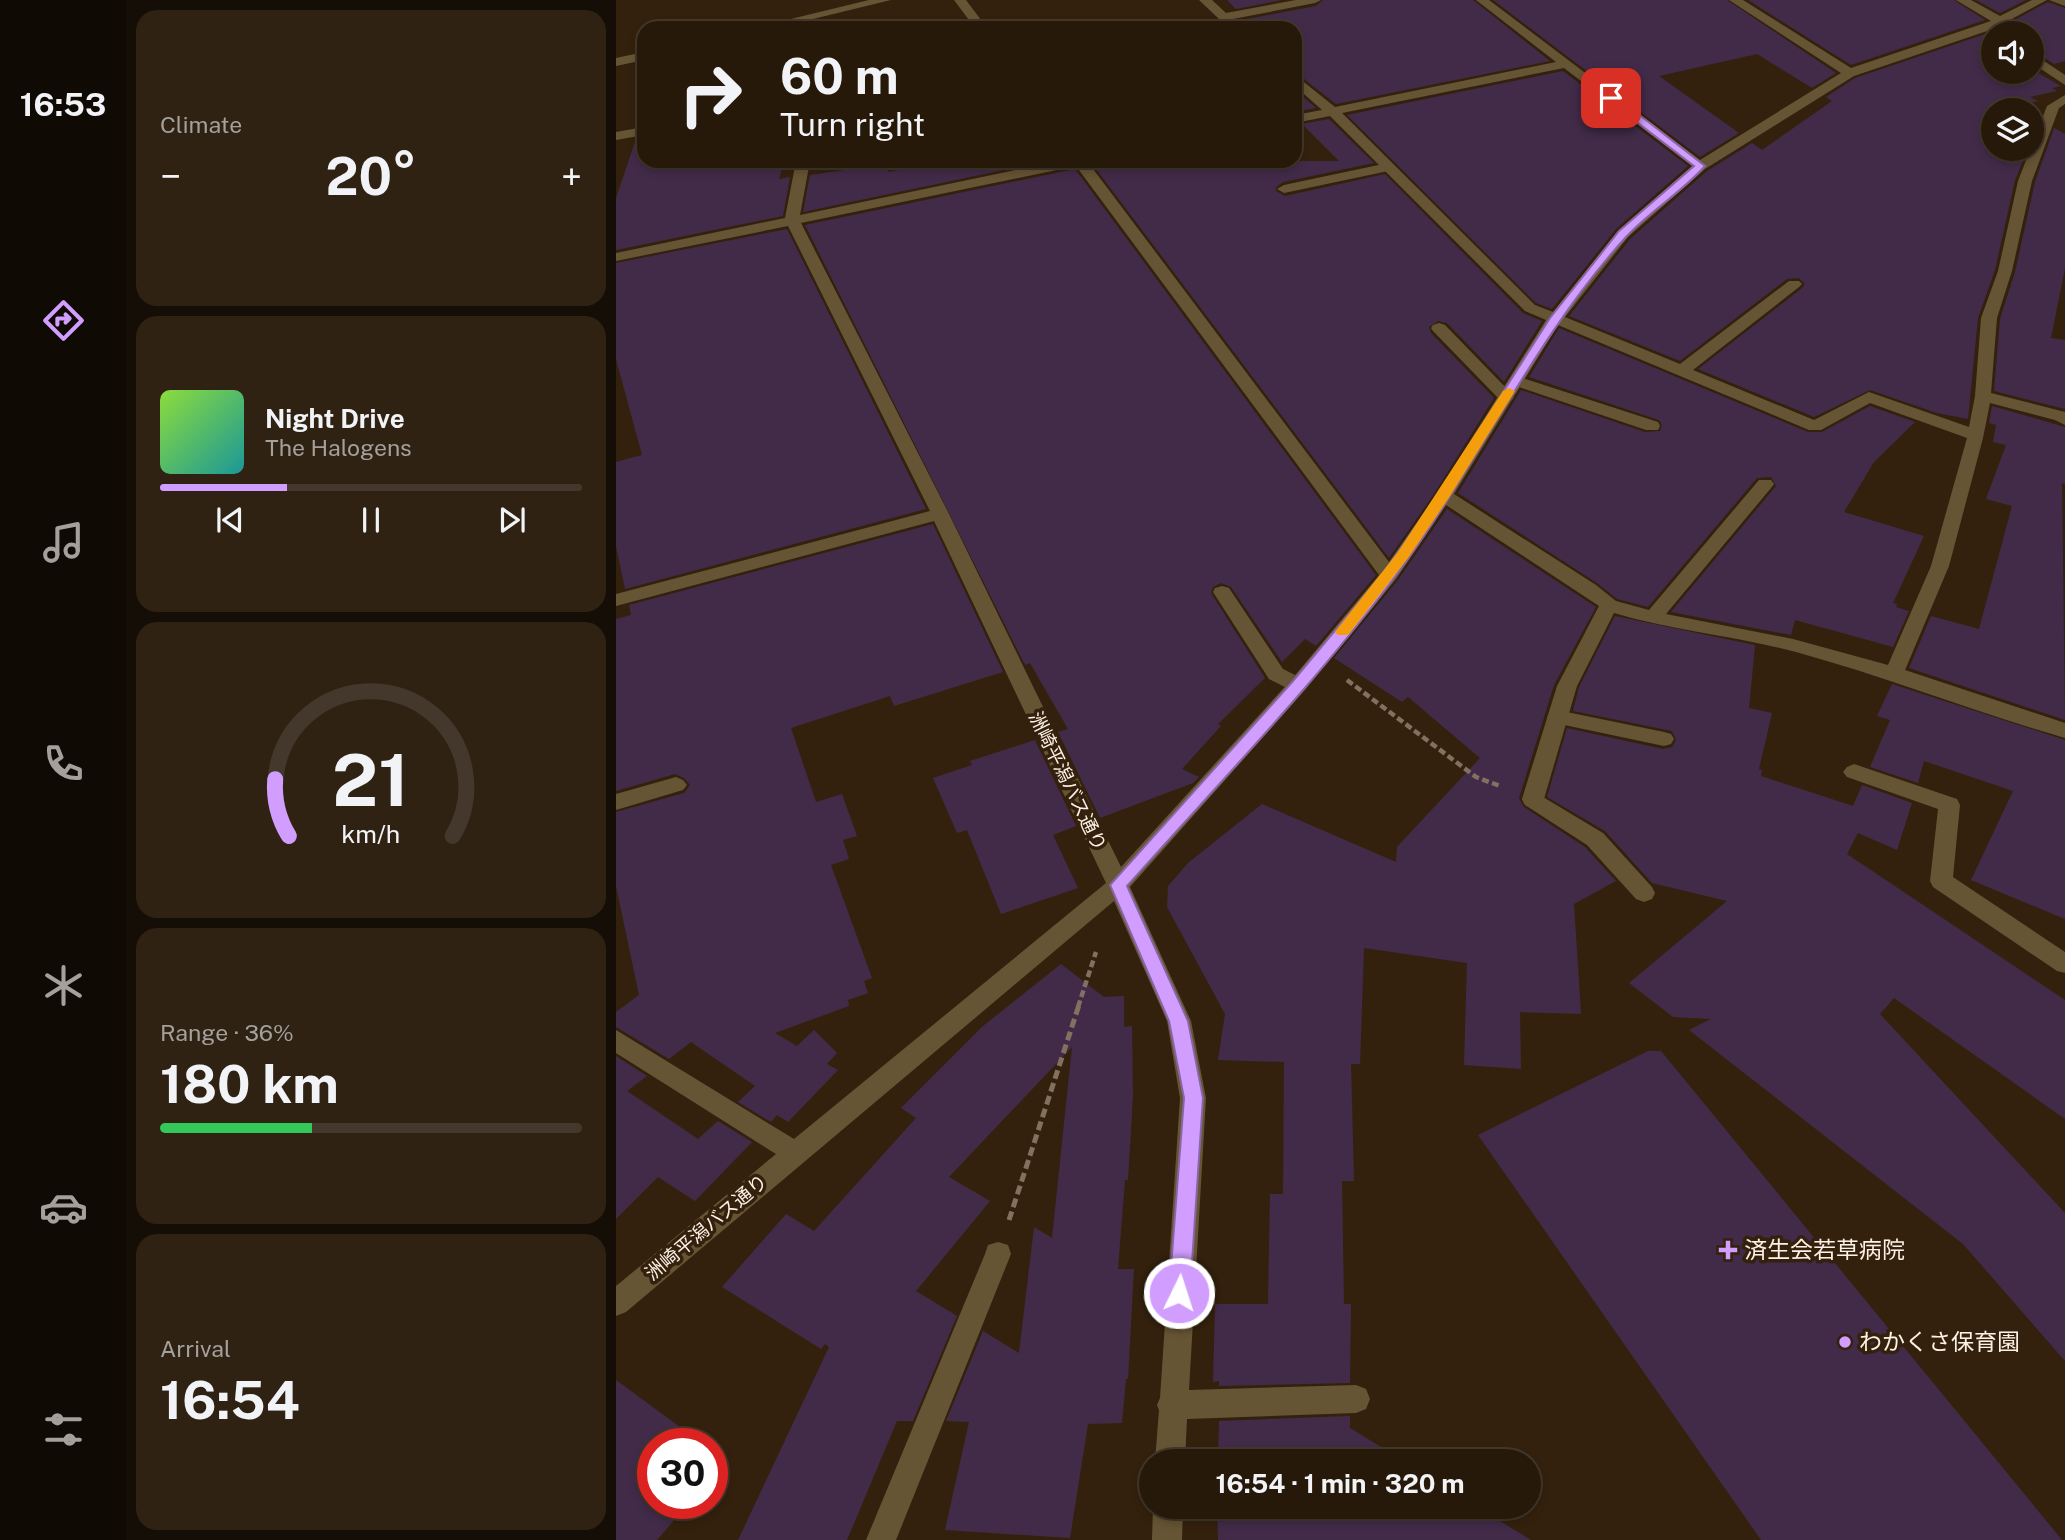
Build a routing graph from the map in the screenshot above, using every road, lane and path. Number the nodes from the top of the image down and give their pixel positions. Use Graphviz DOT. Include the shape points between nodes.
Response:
graph roads {
  1 [pos="885,0"];
  2 [pos="960,0"];
  3 [pos="1205,0"];
  4 [pos="1315,0"];
  5 [pos="1482,0"];
  6 [pos="1735,0"];
  7 [pos="1962,0"];
  8 [pos="2041,0"];
  9 [pos="2055,0"];
  10 [pos="2065,4"];
  11 [pos="830,5"];
  12 [pos="1223,17"];
  13 [pos="781,21"];
  14 [pos="976,21"];
  15 [pos="1228,21"];
  16 [pos="1988,21"];
  17 [pos="2006,21"];
  18 [pos="1981,32"];
  19 [pos="637,57"];
  20 [pos="616,62"];
  21 [pos="1567,64"];
  22 [pos="2044,66"];
  23 [pos="1850,73"];
  24 [pos="2065,81"];
  25 [pos="1302,85"];
  26 [pos="2065,99"];
  27 [pos="1333,112"];
  28 [pos="1302,118"];
  29 [pos="637,132"];
  30 [pos="616,136"];
  31 [pos="1700,166"];
  32 [pos="1388,167"];
  33 [pos="802,168"];
  34 [pos="1046,168"];
  35 [pos="1085,168"];
  36 [pos="1284,189"];
  37 [pos="792,220"];
  38 [pos="616,257"];
  39 [pos="1794,284"];
  40 [pos="1554,320"];
  41 [pos="1439,328"];
  42 [pos="1681,370"];
  43 [pos="1516,381"];
  44 [pos="1983,396"];
  45 [pos="1506,397"];
  46 [pos="2065,420"];
  47 [pos="1653,426"];
  48 [pos="1975,435"];
  49 [pos="1765,484"];
  50 [pos="1444,496"];
  51 [pos="940,514"];
  52 [pos="1389,575"];
  53 [pos="1222,592"];
  54 [pos="616,600"];
  55 [pos="1609,606"];
  56 [pos="1653,618"];
  57 [pos="1320,659"];
  58 [pos="1894,673"];
  59 [pos="1298,685"];
  60 [pos="1558,717"];
  61 [pos="2065,731"];
  62 [pos="1664,739"];
  63 [pos="1854,772"];
  64 [pos="676,785"];
  65 [pos="1533,799"];
  66 [pos="616,802"];
  67 [pos="1118,885"];
  68 [pos="1644,893"];
  69 [pos="1097,951"];
  70 [pos="2065,964"];
  71 [pos="616,1040"];
  72 [pos="795,1153"];
  73 [pos="998,1254"];
  74 [pos="616,1303"];
  75 [pos="1356,1399"];
  76 [pos="1171,1405"];
  77 [pos="1170,1449"];
  78 [pos="1168,1519"];
  79 [pos="881,1540"];
  80 [pos="1167,1540"];
  1 -- 11 [label="street"];
  2 -- 14 [label="street"];
  3 -- 12 [label="street"];
  4 -- 12 [label="street"];
  5 -- 21 [label="street"];
  6 -- 23 [label="street"];
  7 -- 16 [label="street"];
  8 -- 17 [label="street"];
  9 -- 10 [label="street"];
  11 -- 13 [label="street"];
  12 -- 15 [label="street"];
  18 -- 23 [label="street"];
  19 -- 20 [label="street"];
  21 -- 27 [label="street"];
  21 -- 31 [label="street"];
  22 -- 24 [label="street"];
  23 -- 31 [label="street"];
  25 -- 27 [label="street"];
  26 -- 44 [label="street" via="2053,106 2025,181 2005,271 1989,318"];
  27 -- 28 [label="street"];
  27 -- 32 [label="street"];
  29 -- 30 [label="street"];
  31 -- 40 [label="street" via="1623,234"];
  32 -- 36 [label="street"];
  32 -- 40 [label="street" via="1530,308"];
  33 -- 37 [label="street"];
  34 -- 37 [label="street"];
  35 -- 52 [label="street"];
  37 -- 38 [label="street"];
  37 -- 51 [label="street, 洲崎平潟バス通り"];
  39 -- 42 [label="street"];
  40 -- 42 [label="street"];
  40 -- 43 [label="street"];
  41 -- 45 [label="street"];
  42 -- 48 [label="street" via="1815,426 1869,397"];
  43 -- 45 [label="street"];
  43 -- 47 [label="street"];
  44 -- 46 [label="street"];
  44 -- 48 [label="street"];
  45 -- 50 [label="street"];
  48 -- 58 [label="street" via="1940,566"];
  49 -- 56 [label="street"];
  50 -- 52 [label="street"];
  50 -- 55 [label="street"];
  51 -- 54 [label="street"];
  51 -- 67 [label="street, 洲崎平潟バス通り"];
  52 -- 57 [label="street"];
  53 -- 59 [label="street" via="1276,674"];
  55 -- 56 [label="street"];
  55 -- 60 [label="street" via="1567,686"];
  56 -- 58 [label="street" via="1793,645"];
  57 -- 59 [label="street"];
  57 -- 65 [label="path" via="1476,777"];
  58 -- 61 [label="street"];
  59 -- 67 [label="street"];
  60 -- 62 [label="street"];
  60 -- 65 [label="street"];
  63 -- 70 [label="street" via="1950,805 1941,881"];
  64 -- 66 [label="street"];
  65 -- 68 [label="street" via="1595,839"];
  67 -- 72 [label="street, 洲崎平潟バス通り"];
  67 -- 76 [label="street" via="1179,1021 1194,1098"];
  69 -- 73 [label="path"];
  71 -- 72 [label="street"];
  72 -- 74 [label="street, 洲崎平潟バス通り"];
  73 -- 79 [label="street"];
  75 -- 76 [label="street"];
  76 -- 77 [label="street"];
  78 -- 80 [label="street"];
}
